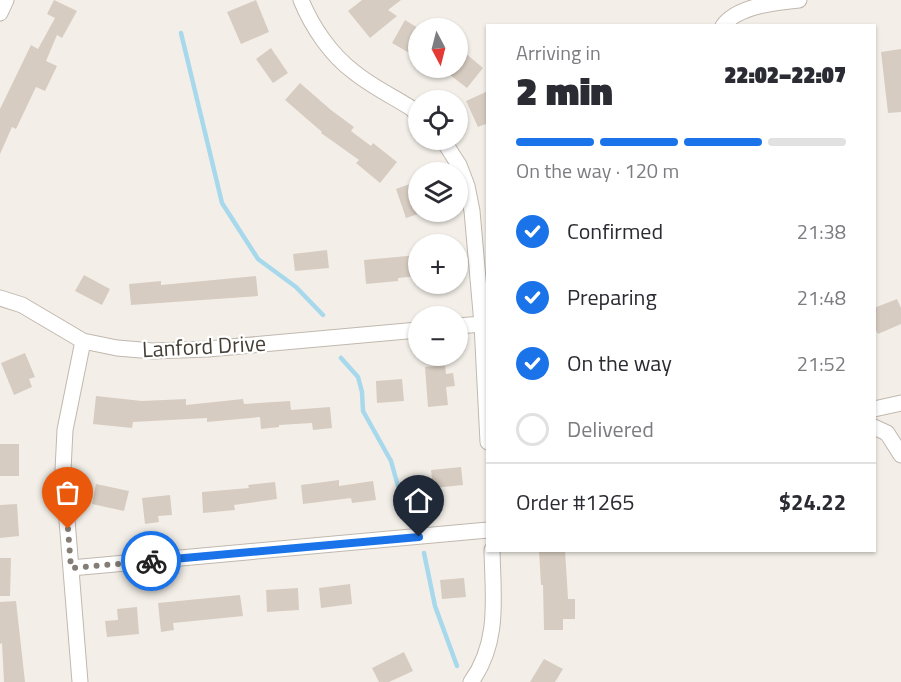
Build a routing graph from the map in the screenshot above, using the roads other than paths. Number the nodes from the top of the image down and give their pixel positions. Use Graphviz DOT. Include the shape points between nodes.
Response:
graph roads {
  1 [pos="6,0"];
  2 [pos="301,0"];
  3 [pos="800,0"];
  4 [pos="0,13"];
  5 [pos="724,24"];
  6 [pos="408,108"];
  7 [pos="449,150"];
  8 [pos="0,297"];
  9 [pos="482,324"];
  10 [pos="468,325"];
  11 [pos="408,331"];
  12 [pos="84,341"];
  13 [pos="486,403"];
  14 [pos="901,403"];
  15 [pos="876,409"];
  16 [pos="876,428"];
  17 [pos="901,455"];
  18 [pos="486,530"];
  19 [pos="492,552"];
  20 [pos="71,568"];
  21 [pos="80,682"];
  22 [pos="471,682"];
  1 -- 4 [label="street"];
  2 -- 6 [label="street" via="335,54"];
  3 -- 5 [label="street" via="747,10"];
  7 -- 9 [label="street" via="459,165 471,202"];
  8 -- 12 [label="street, Lanford Drive" via="22,305"];
  9 -- 10 [label="street"];
  9 -- 13 [label="street"];
  11 -- 12 [label="street, Lanford Drive" via="153,351"];
  12 -- 20 [label="street" via="64,430 63,470"];
  14 -- 15 [label="street"];
  16 -- 17 [label="street" via="887,433"];
  18 -- 20 [label="street"];
  19 -- 22 [label="street" via="494,624 485,661"];
  20 -- 21 [label="street"];
}
